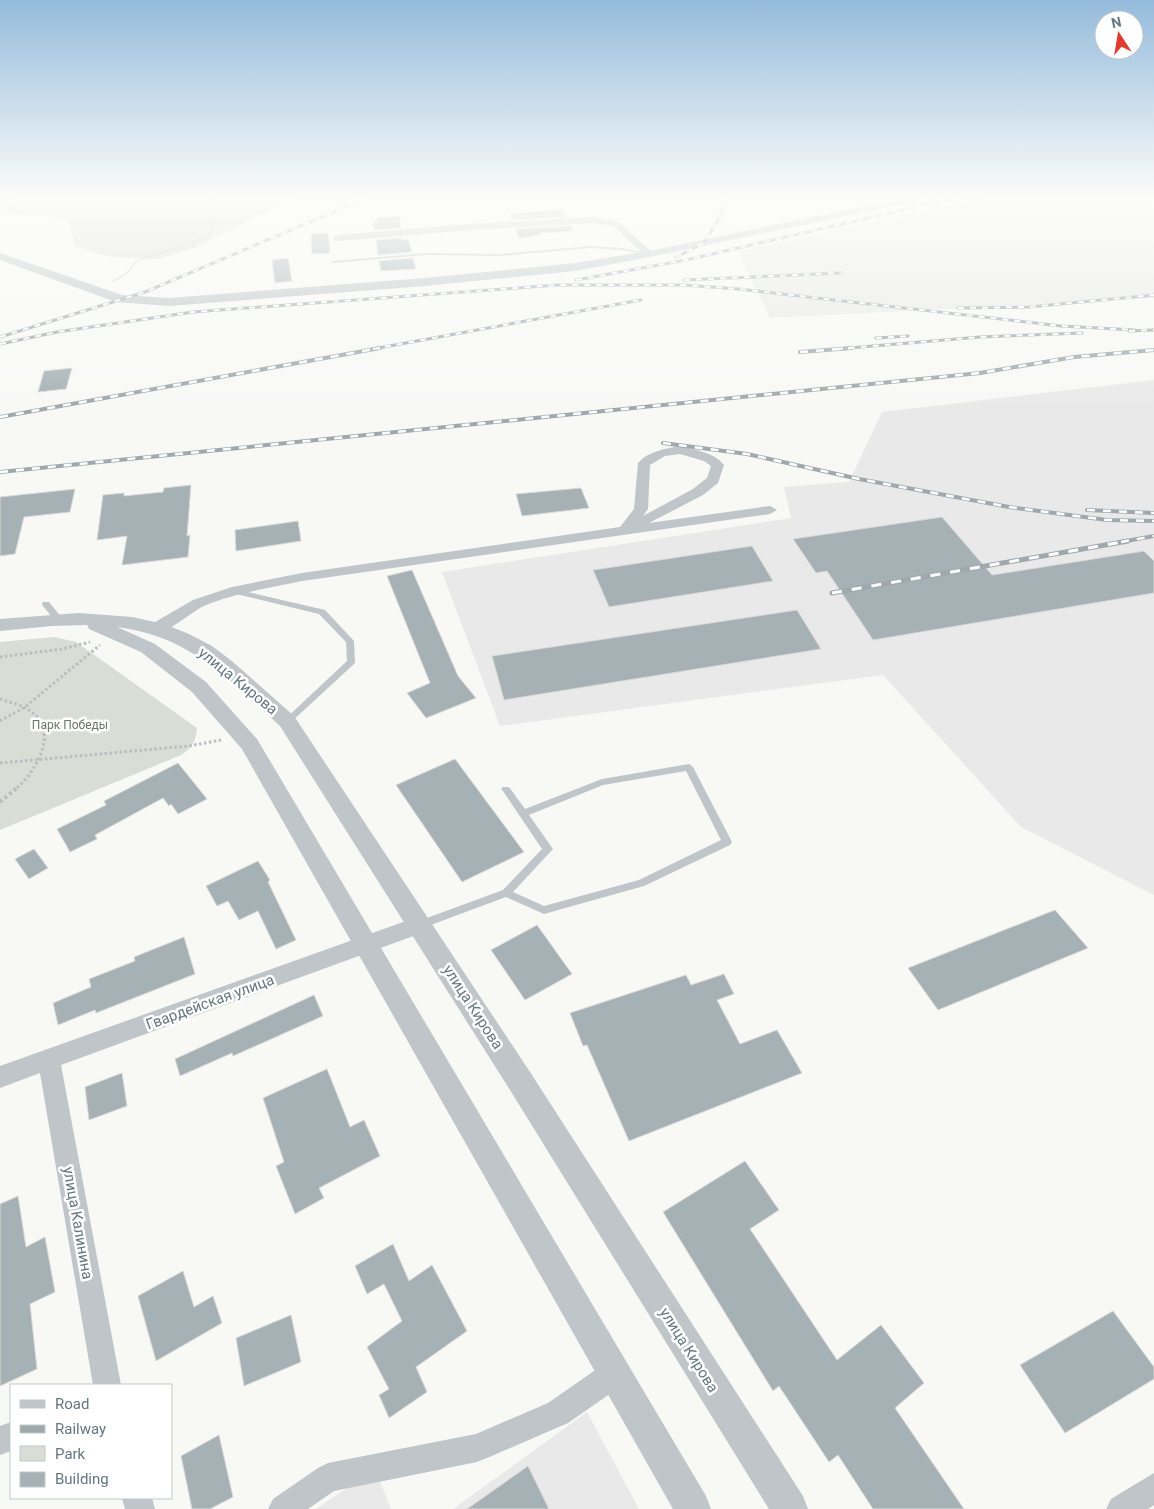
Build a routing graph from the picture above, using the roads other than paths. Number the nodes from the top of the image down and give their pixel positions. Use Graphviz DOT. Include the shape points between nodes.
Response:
graph roads {
  1 [pos="35,268"];
  2 [pos="562,268"];
  3 [pos="770,510"];
  4 [pos="624,531"];
  5 [pos="235,591"];
  6 [pos="46,604"];
  7 [pos="71,620"];
  8 [pos="0,625"];
  9 [pos="155,629"];
  10 [pos="287,721"];
  11 [pos="506,789"];
  12 [pos="523,814"];
  13 [pos="506,893"];
  14 [pos="420,925"];
  15 [pos="367,946"];
  16 [pos="49,1061"];
  17 [pos="0,1077"];
  18 [pos="614,1374"];
  19 [pos="108,1384"];
  20 [pos="1154,1488"];
  21 [pos="283,1509"];
  22 [pos="693,1509"];
  23 [pos="790,1509"];
  24 [pos="1121,1509"];
  1 -- 2 [label="street" via="120,299 169,302"];
  3 -- 4 [label="street"];
  4 -- 4 [label="street" via="641,509 644,464 660,453 680,450 709,458 718,465 713,480 698,492"];
  4 -- 5 [label="street" via="302,577"];
  5 -- 9 [label="street" via="198,603"];
  5 -- 10 [label="lane" via="322,612 350,641 351,662"];
  6 -- 7 [label="lane"];
  7 -- 8 [label="street, улица Кирова"];
  7 -- 9 [label="street, улица Кирова" via="133,623"];
  7 -- 15 [label="street" via="148,648 199,687 250,744"];
  9 -- 10 [label="street, улица Кирова" via="204,651"];
  10 -- 14 [label="street, улица Кирова"];
  11 -- 12 [label="lane"];
  12 -- 13 [label="lane" via="548,849"];
  12 -- 13 [label="lane" via="602,782 689,767 728,842 641,883 544,910"];
  13 -- 14 [label="lane"];
  14 -- 15 [label="street, Гвардейская улица"];
  14 -- 23 [label="street, улица Кирова"];
  15 -- 16 [label="street, Гвардейская улица"];
  15 -- 18 [label="street"];
  16 -- 17 [label="street, Гвардейская улица"];
  16 -- 19 [label="street, улица Калинина"];
  18 -- 21 [label="street" via="558,1413 477,1448 328,1478"];
  18 -- 22 [label="street"];
  20 -- 24 [label="street"];
}
